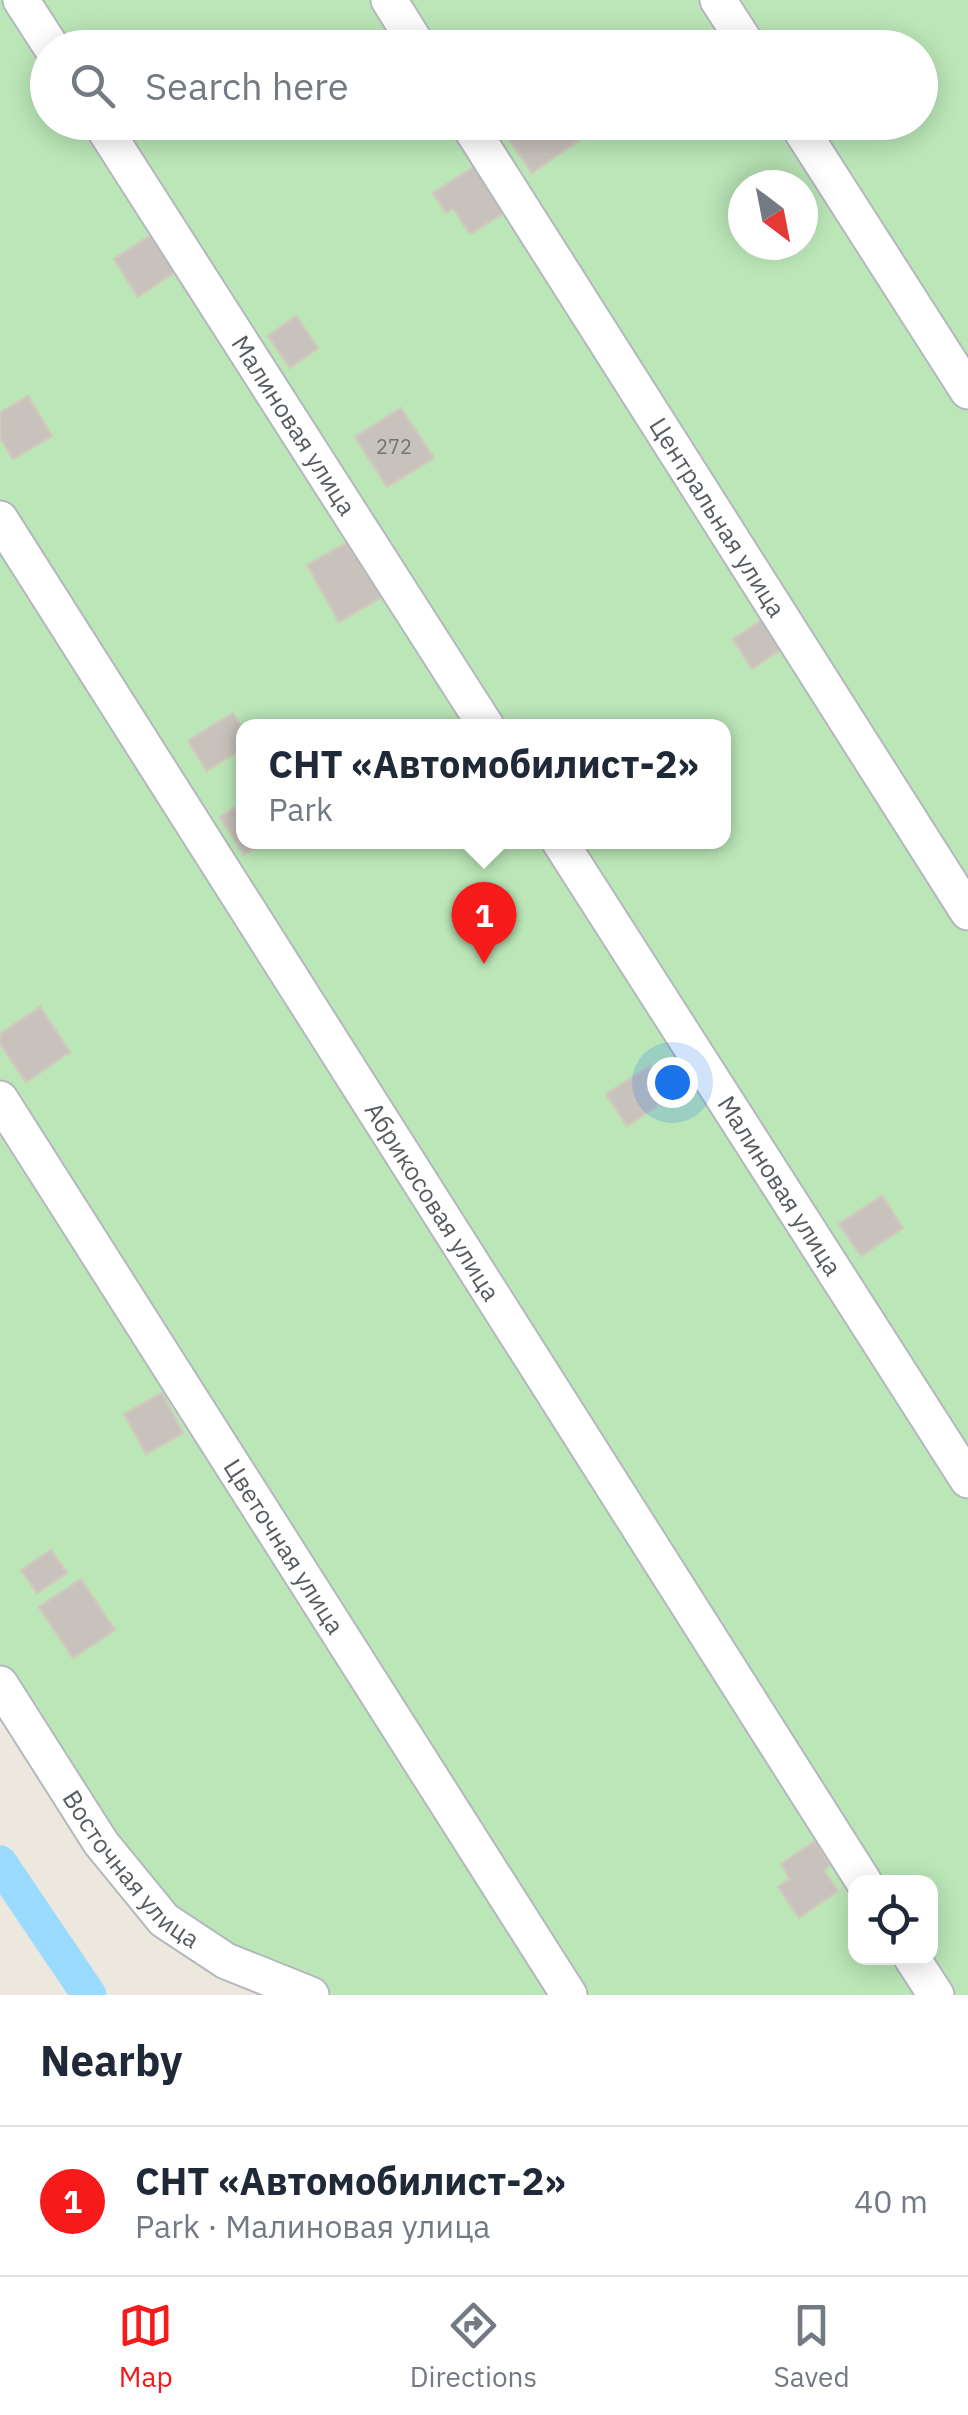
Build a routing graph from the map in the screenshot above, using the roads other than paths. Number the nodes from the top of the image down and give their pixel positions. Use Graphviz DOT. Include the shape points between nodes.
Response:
graph roads {
  1 [pos="19,0"];
  2 [pos="389,0"];
  3 [pos="718,0"];
  4 [pos="0,12"];
  5 [pos="40,30"];
  6 [pos="408,30"];
  7 [pos="737,30"];
  8 [pos="112,140"];
  9 [pos="478,140"];
  10 [pos="807,140"];
  11 [pos="968,392"];
  12 [pos="0,519"];
  13 [pos="482,719"];
  14 [pos="564,849"];
  15 [pos="968,912"];
  16 [pos="0,1098"];
  17 [pos="968,1480"];
  18 [pos="0,1684"];
  19 [pos="860,1875"];
  20 [pos="917,1965"];
  21 [pos="311,1995"];
  22 [pos="570,1995"];
  23 [pos="936,1995"];
  1 -- 4 [label="street"];
  1 -- 5 [label="street"];
  2 -- 6 [label="street"];
  3 -- 7 [label="street"];
  8 -- 13 [label="street, Малиновая улица"];
  9 -- 15 [label="street, Центральная улица"];
  10 -- 11 [label="street"];
  12 -- 19 [label="street, Абрикосовая улица"];
  14 -- 17 [label="street, Малиновая улица"];
  16 -- 22 [label="street, Цветочная улица"];
  18 -- 21 [label="street, Восточная улица" via="101,1844 164,1920 226,1961"];
  20 -- 23 [label="street"];
}
